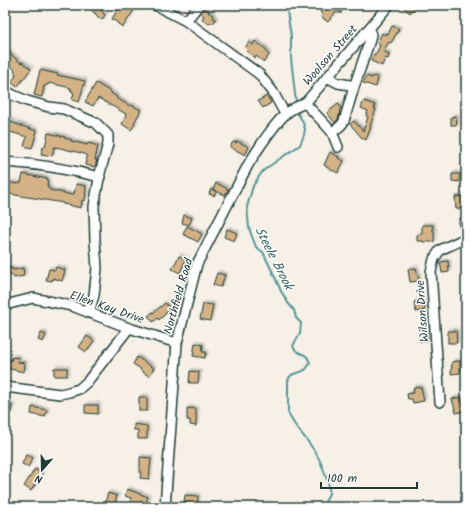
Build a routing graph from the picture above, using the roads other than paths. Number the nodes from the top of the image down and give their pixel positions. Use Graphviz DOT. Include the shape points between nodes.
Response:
graph roads {
  1 [pos="155,5"];
  2 [pos="199,5"];
  3 [pos="389,5"];
  4 [pos="186,21"];
  5 [pos="368,30"];
  6 [pos="326,77"];
  7 [pos="354,87"];
  8 [pos="5,90"];
  9 [pos="302,105"];
  10 [pos="288,112"];
  11 [pos="332,132"];
  12 [pos="338,147"];
  13 [pos="5,162"];
  14 [pos="100,177"];
  15 [pos="466,238"];
  16 [pos="5,306"];
  17 [pos="89,313"];
  18 [pos="129,328"];
  19 [pos="177,343"];
  20 [pos="5,387"];
  21 [pos="440,402"];
  22 [pos="166,507"];
  1 -- 4 [label="street"];
  2 -- 4 [label="street"];
  3 -- 5 [label="street, Woolson Street"];
  4 -- 10 [label="street" via="259,74"];
  5 -- 6 [label="street, Woolson Street"];
  5 -- 7 [label="street" via="371,34 370,40"];
  6 -- 7 [label="street"];
  6 -- 9 [label="street, Woolson Street"];
  7 -- 11 [label="street" via="342,125"];
  8 -- 14 [label="street" via="27,102 64,110 96,123 108,135"];
  9 -- 10 [label="street, Woolson Street"];
  9 -- 11 [label="street" via="322,120"];
  10 -- 19 [label="street, Northfield Road" via="248,164 197,264"];
  11 -- 12 [label="street"];
  13 -- 14 [label="street" via="73,170"];
  14 -- 17 [label="street" via="94,206 97,268"];
  15 -- 21 [label="street, Wilson Drive" via="440,250 434,259 431,272"];
  16 -- 17 [label="street, Ellen Kay Drive" via="33,298 72,306"];
  17 -- 18 [label="street, Ellen Kay Drive"];
  18 -- 19 [label="street, Ellen Kay Drive"];
  18 -- 20 [label="street" via="79,389 60,394"];
  19 -- 22 [label="street, Northfield Road"];
}
